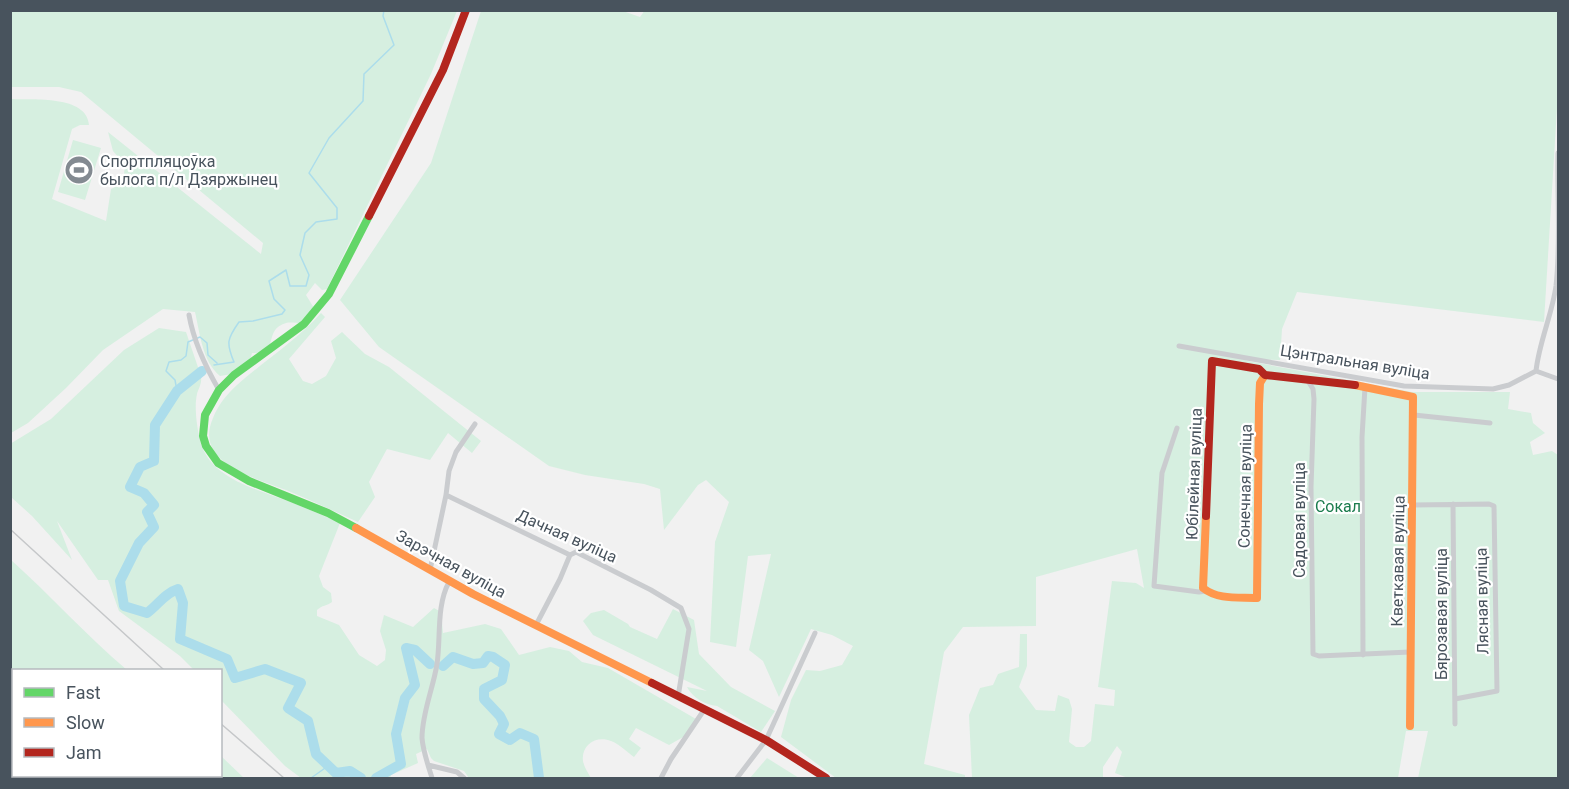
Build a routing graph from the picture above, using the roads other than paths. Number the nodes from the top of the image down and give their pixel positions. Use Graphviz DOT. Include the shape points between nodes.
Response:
graph roads {
  1 [pos="466,10"];
  2 [pos="1558,153"];
  3 [pos="189,315"];
  4 [pos="1179,346"];
  5 [pos="1280,365"];
  6 [pos="1536,371"];
  7 [pos="1265,375"];
  8 [pos="1278,376"];
  9 [pos="1558,379"];
  10 [pos="1308,381"];
  11 [pos="1365,387"];
  12 [pos="219,390"];
  13 [pos="1414,415"];
  14 [pos="1490,423"];
  15 [pos="475,424"];
  16 [pos="1177,428"];
  17 [pos="446,495"];
  18 [pos="1453,504"];
  19 [pos="1413,505"];
  20 [pos="570,555"];
  21 [pos="430,570"];
  22 [pos="450,582"];
  23 [pos="1204,589"];
  24 [pos="536,625"];
  25 [pos="815,633"];
  26 [pos="1410,652"];
  27 [pos="1363,655"];
  28 [pos="678,697"];
  29 [pos="1455,699"];
  30 [pos="705,710"];
  31 [pos="1455,724"];
  32 [pos="1410,726"];
  33 [pos="766,740"];
  34 [pos="428,765"];
  35 [pos="432,778"];
  36 [pos="464,778"];
  37 [pos="661,778"];
  38 [pos="737,778"];
  39 [pos="826,778"];
  1 -- 12 [label="street" via="438,79 321,307"];
  2 -- 6 [label="street" via="1556,282"];
  3 -- 12 [label="street" via="205,366"];
  4 -- 5 [label="street, Цэнтральная вуліца"];
  5 -- 6 [label="street, Цэнтральная вуліца" via="1404,386 1486,389 1509,385"];
  5 -- 8 [label="street"];
  6 -- 9 [label="street"];
  7 -- 8 [label="street"];
  7 -- 23 [label="street, Сонечная вуліца" via="1260,382 1259,404 1257,598 1215,596"];
  7 -- 23 [label="street, Юбілейная вуліца" via="1259,369 1212,361"];
  8 -- 10 [label="street"];
  10 -- 11 [label="street"];
  10 -- 27 [label="street, Садовая вуліца" via="1314,399 1313,654"];
  11 -- 13 [label="street, Кветкавая вуліца" via="1413,397"];
  11 -- 27 [label="street"];
  12 -- 21 [label="street, Зарэчная вуліца" via="203,426 206,446 218,463 249,482 328,513"];
  13 -- 14 [label="street"];
  13 -- 19 [label="street, Кветкавая вуліца"];
  15 -- 17 [label="street" via="456,452"];
  16 -- 23 [label="street" via="1162,473 1154,586 1199,592"];
  17 -- 20 [label="street, Дачная вуліца"];
  17 -- 21 [label="street"];
  18 -- 19 [label="street"];
  18 -- 29 [label="street, Бярозавая вуліца"];
  18 -- 29 [label="street, Лясная вуліца" via="1494,507 1497,691"];
  19 -- 26 [label="street, Кветкавая вуліца"];
  20 -- 24 [label="street"];
  20 -- 28 [label="street, Дачная вуліца" via="576,552 677,605 684,613 689,636"];
  21 -- 22 [label="street, Зарэчная вуліца"];
  22 -- 24 [label="street, Зарэчная вуліца"];
  22 -- 34 [label="street" via="444,594 437,663 422,735"];
  24 -- 28 [label="street, Зарэчная вуліца"];
  25 -- 33 [label="street"];
  26 -- 27 [label="street"];
  26 -- 32 [label="street, Кветкавая вуліца"];
  28 -- 30 [label="street, Зарэчная вуліца"];
  29 -- 31 [label="street, Бярозавая вуліца"];
  30 -- 33 [label="street, Зарэчная вуліца"];
  30 -- 37 [label="street"];
  33 -- 38 [label="street"];
  33 -- 39 [label="street, Зарэчная вуліца"];
  34 -- 35 [label="street"];
  34 -- 36 [label="street" via="438,765"];
}
